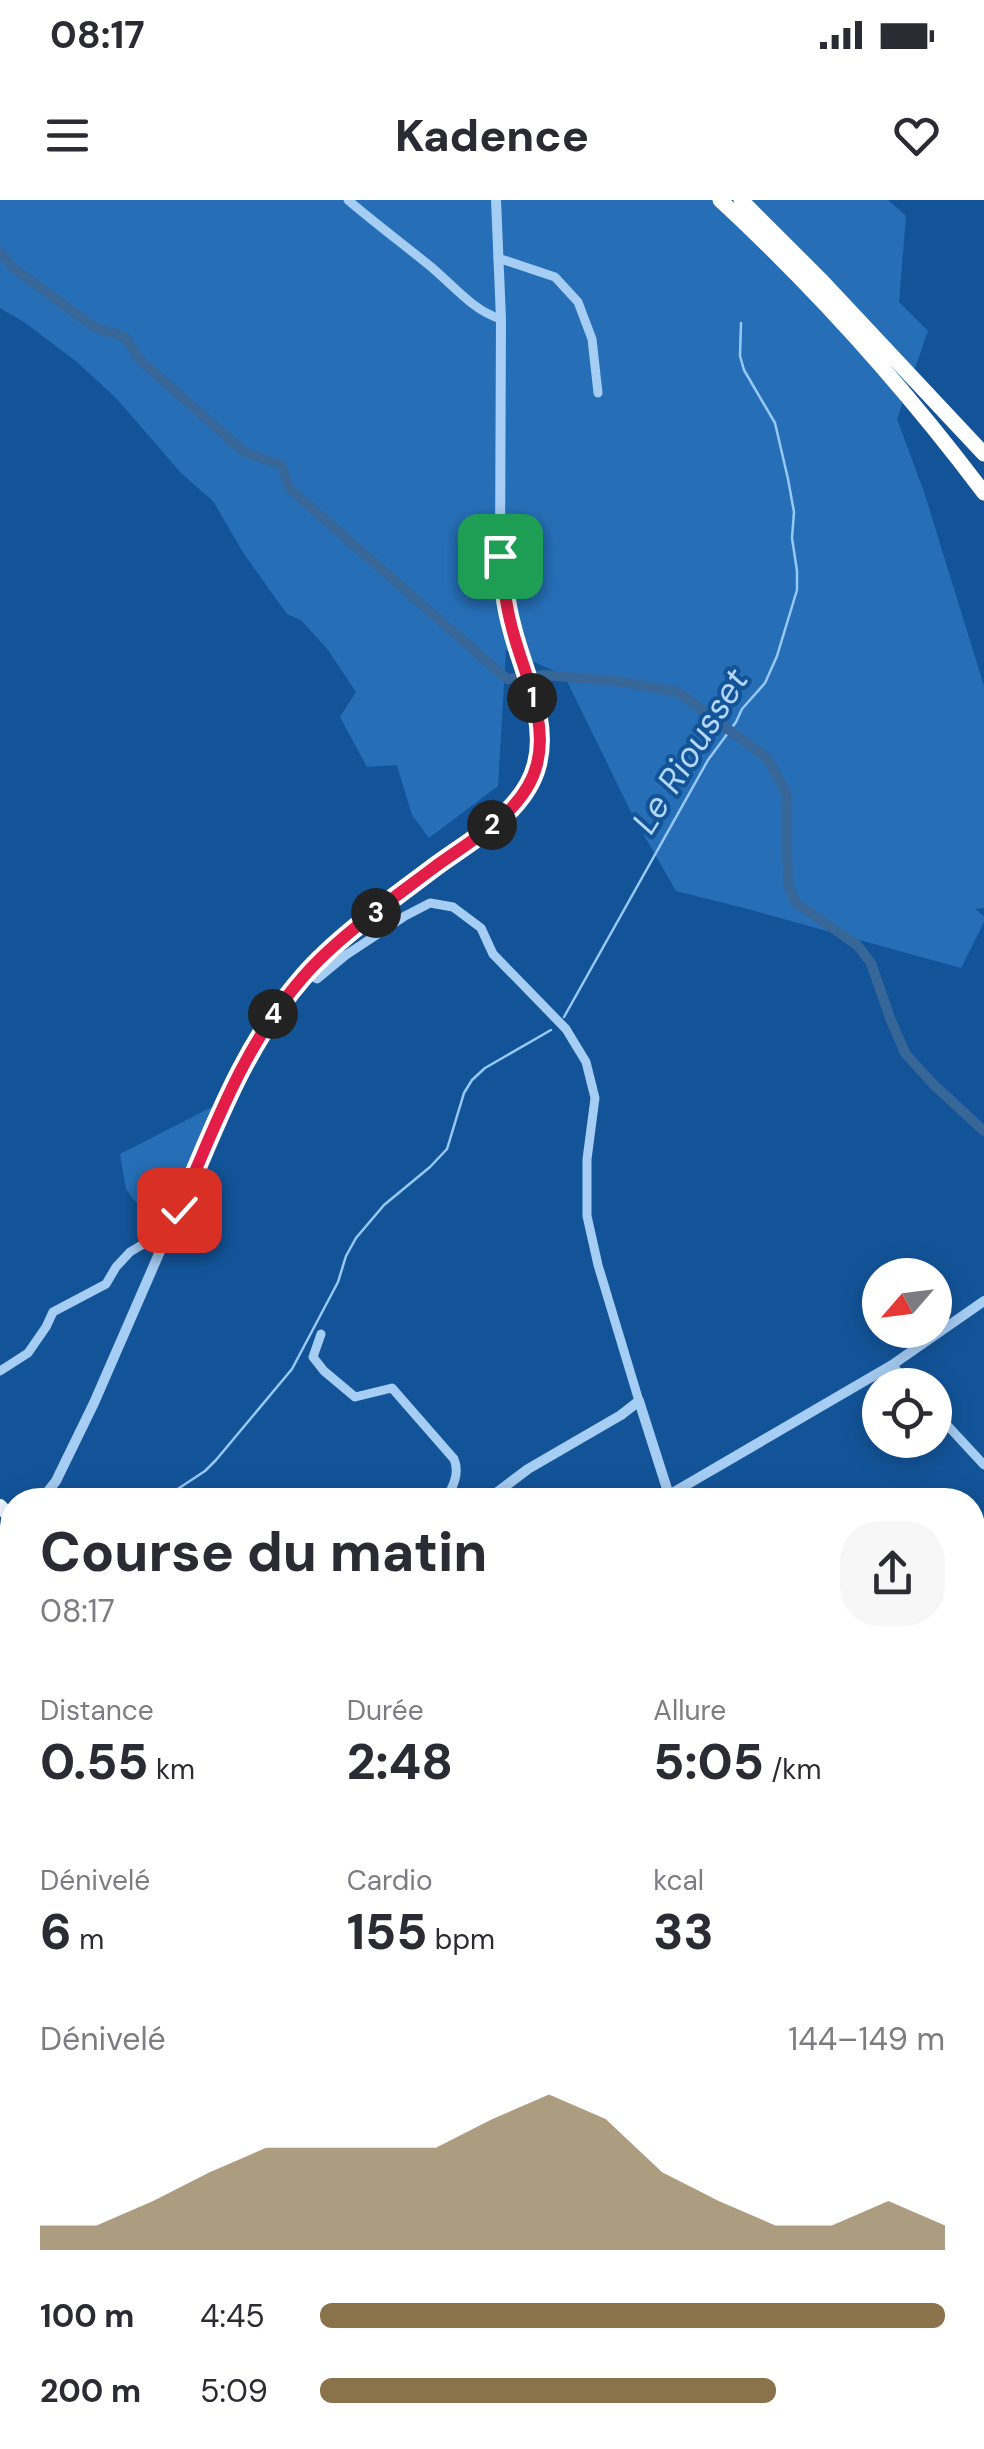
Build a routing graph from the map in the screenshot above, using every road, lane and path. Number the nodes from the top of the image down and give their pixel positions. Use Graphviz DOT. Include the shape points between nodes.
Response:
graph roads {
  1 [pos="348,200"];
  2 [pos="496,200"];
  3 [pos="720,200"];
  4 [pos="741,200"];
  5 [pos="498,258"];
  6 [pos="501,320"];
  7 [pos="598,392"];
  8 [pos="984,454"];
  9 [pos="984,493"];
  10 [pos="306,973"];
  11 [pos="166,1238"];
  12 [pos="984,1301"];
  13 [pos="321,1334"];
  14 [pos="892,1366"];
  15 [pos="0,1372"];
  16 [pos="639,1400"];
  17 [pos="952,1430"];
  18 [pos="984,1465"];
  19 [pos="49,1488"];
  20 [pos="452,1488"];
  21 [pos="503,1488"];
  22 [pos="667,1488"];
  23 [pos="685,1488"];
  1 -- 6 [label="street"];
  2 -- 5 [label="street"];
  3 -- 9 [label="highway" via="896,382"];
  4 -- 8 [label="highway"];
  5 -- 6 [label="street"];
  5 -- 7 [label="street" via="556,278 578,302 592,338"];
  6 -- 10 [label="street" via="500,556 511,625 539,722 538,764 530,785 497,821"];
  10 -- 11 [label="street" via="248,1054"];
  10 -- 16 [label="street" via="317,979 430,903 453,907 481,928 493,954 566,1028 586,1062 595,1098 587,1216"];
  11 -- 15 [label="street" via="143,1242 106,1284 53,1312 28,1353"];
  11 -- 19 [label="street"];
  12 -- 14 [label="street"];
  13 -- 20 [label="street" via="313,1358 324,1371 355,1396 392,1388 454,1459"];
  14 -- 23 [label="street"];
  16 -- 21 [label="street"];
  16 -- 22 [label="street"];
  17 -- 18 [label="street"];
}
